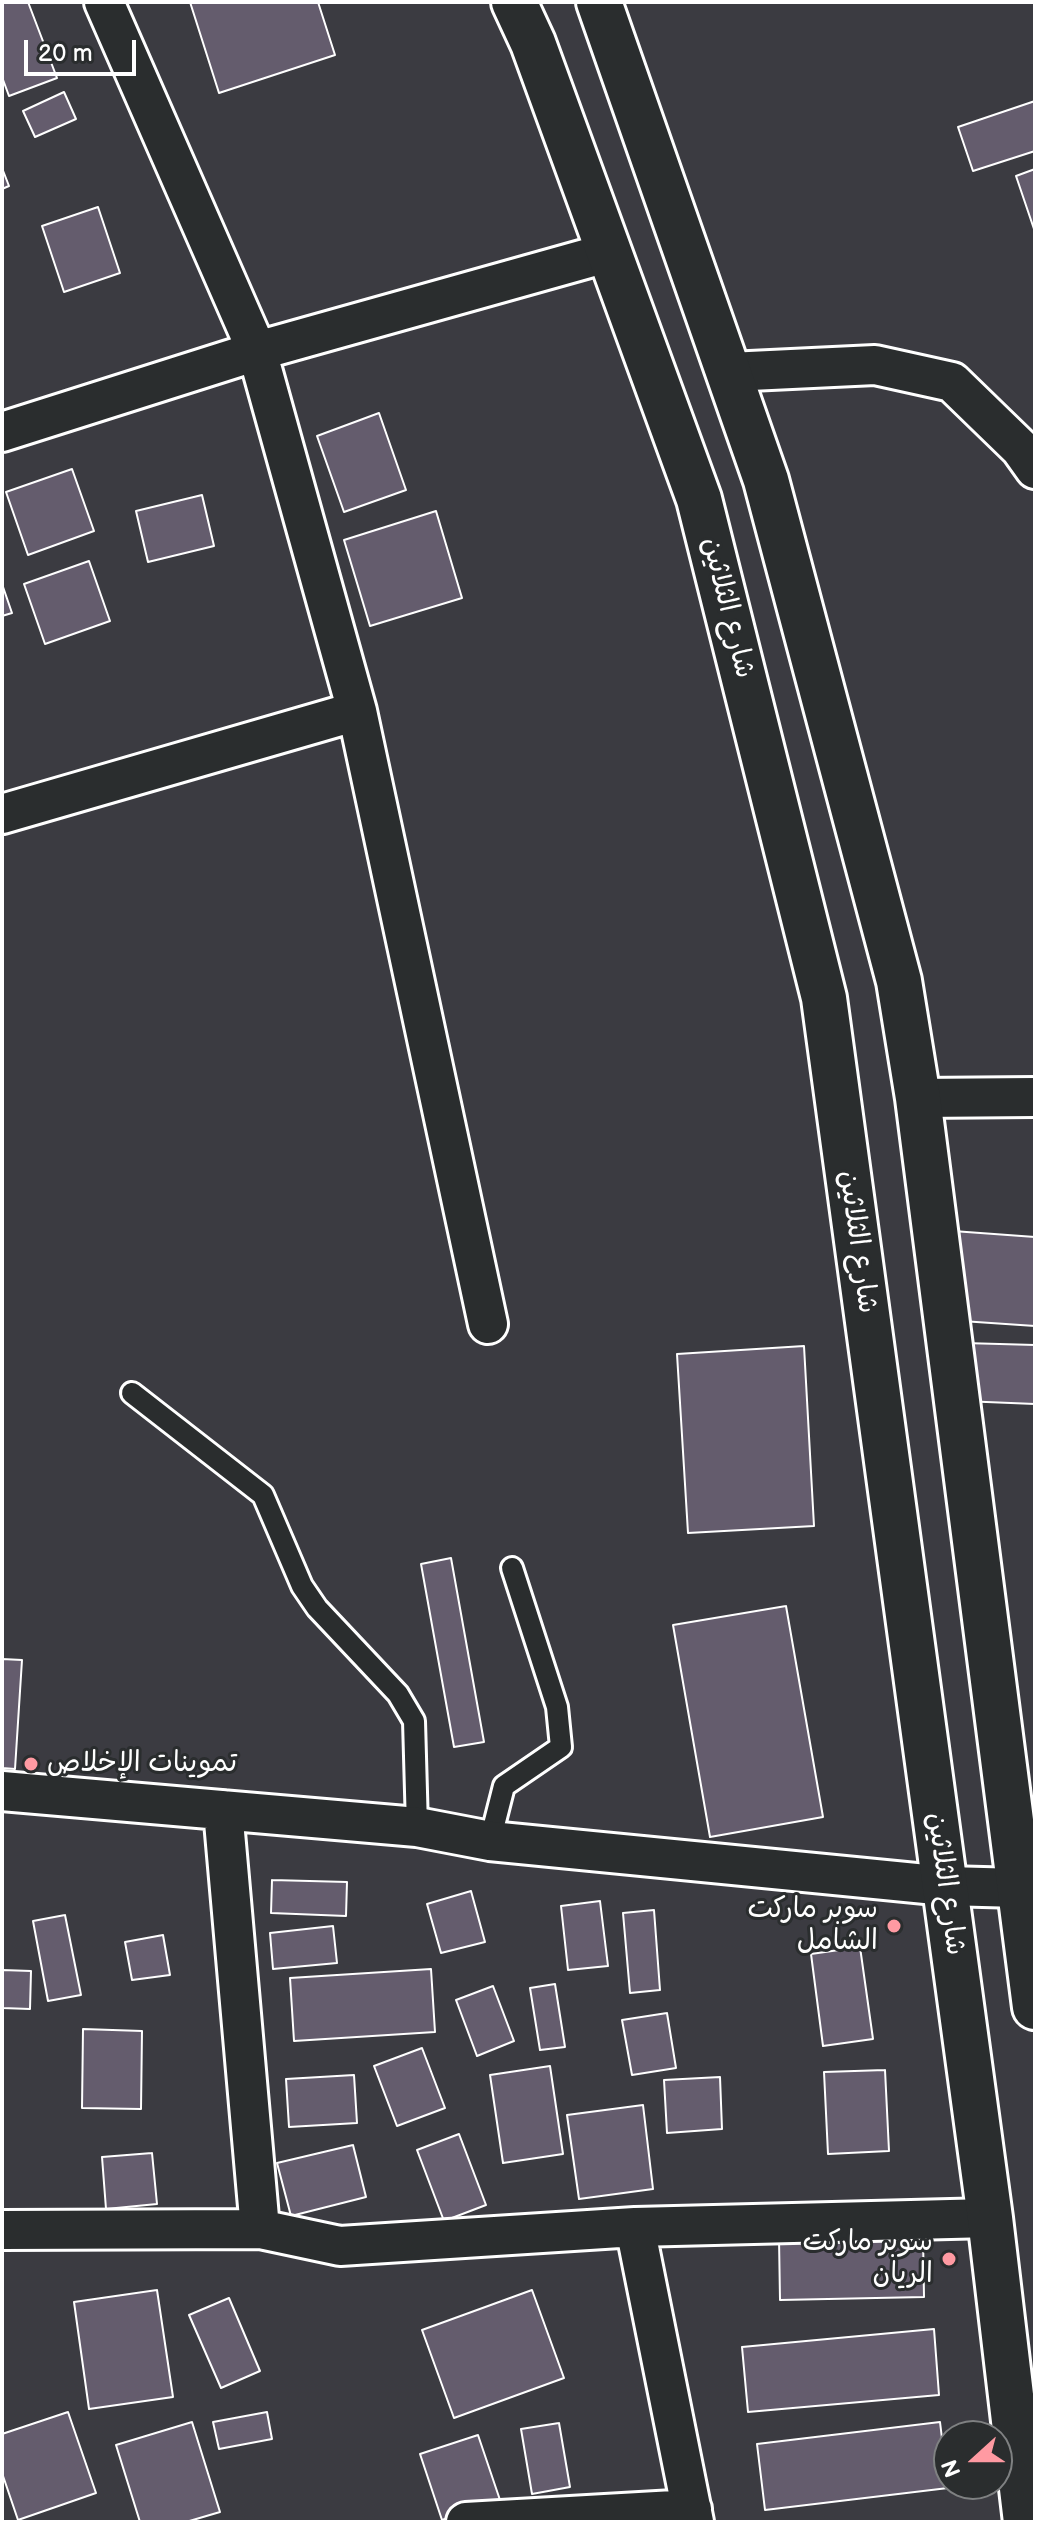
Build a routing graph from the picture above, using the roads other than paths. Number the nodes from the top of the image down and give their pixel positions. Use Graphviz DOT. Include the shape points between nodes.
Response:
graph roads {
  1 [pos="104,2"];
  2 [pos="514,2"];
  3 [pos="599,2"];
  4 [pos="610,252"];
  5 [pos="257,351"];
  6 [pos="729,372"];
  7 [pos="2,432"];
  8 [pos="1035,469"];
  9 [pos="357,711"];
  10 [pos="2,814"];
  11 [pos="1035,1097"];
  12 [pos="918,1098"];
  13 [pos="488,1324"];
  14 [pos="132,1393"];
  15 [pos="512,1568"];
  16 [pos="2,1791"];
  17 [pos="223,1810"];
  18 [pos="417,1827"];
  19 [pos="490,1841"];
  20 [pos="946,1886"];
  21 [pos="1020,1888"];
  22 [pos="1035,2007"];
  23 [pos="990,2218"];
  24 [pos="635,2227"];
  25 [pos="260,2229"];
  26 [pos="2,2230"];
  27 [pos="693,2515"];
  28 [pos="466,2522"];
  29 [pos="1026,2522"];
  1 -- 5 [label="street"];
  2 -- 4 [label="street, شارع الثلاثين"];
  3 -- 6 [label="street"];
  4 -- 5 [label="street"];
  4 -- 20 [label="street, شارع الثلاثين" via="699,499 824,998"];
  5 -- 7 [label="street"];
  5 -- 9 [label="street"];
  6 -- 8 [label="street" via="875,365 952,382"];
  6 -- 12 [label="street" via="766,480 899,981"];
  9 -- 10 [label="street"];
  9 -- 13 [label="street"];
  11 -- 12 [label="street"];
  12 -- 21 [label="street"];
  14 -- 18 [label="lane" via="263,1495 302,1586 398,1694 414,1721"];
  15 -- 19 [label="lane" via="557,1707 561,1747 504,1786"];
  16 -- 17 [label="street"];
  17 -- 18 [label="street"];
  17 -- 25 [label="street"];
  18 -- 19 [label="street"];
  19 -- 20 [label="street"];
  20 -- 21 [label="street"];
  20 -- 23 [label="street, شارع الثلاثين"];
  21 -- 22 [label="street"];
  23 -- 24 [label="street"];
  23 -- 29 [label="street, شارع الثلاثين"];
  24 -- 25 [label="street" via="340,2246"];
  24 -- 27 [label="street"];
  25 -- 26 [label="street"];
  27 -- 28 [label="street"];
}
